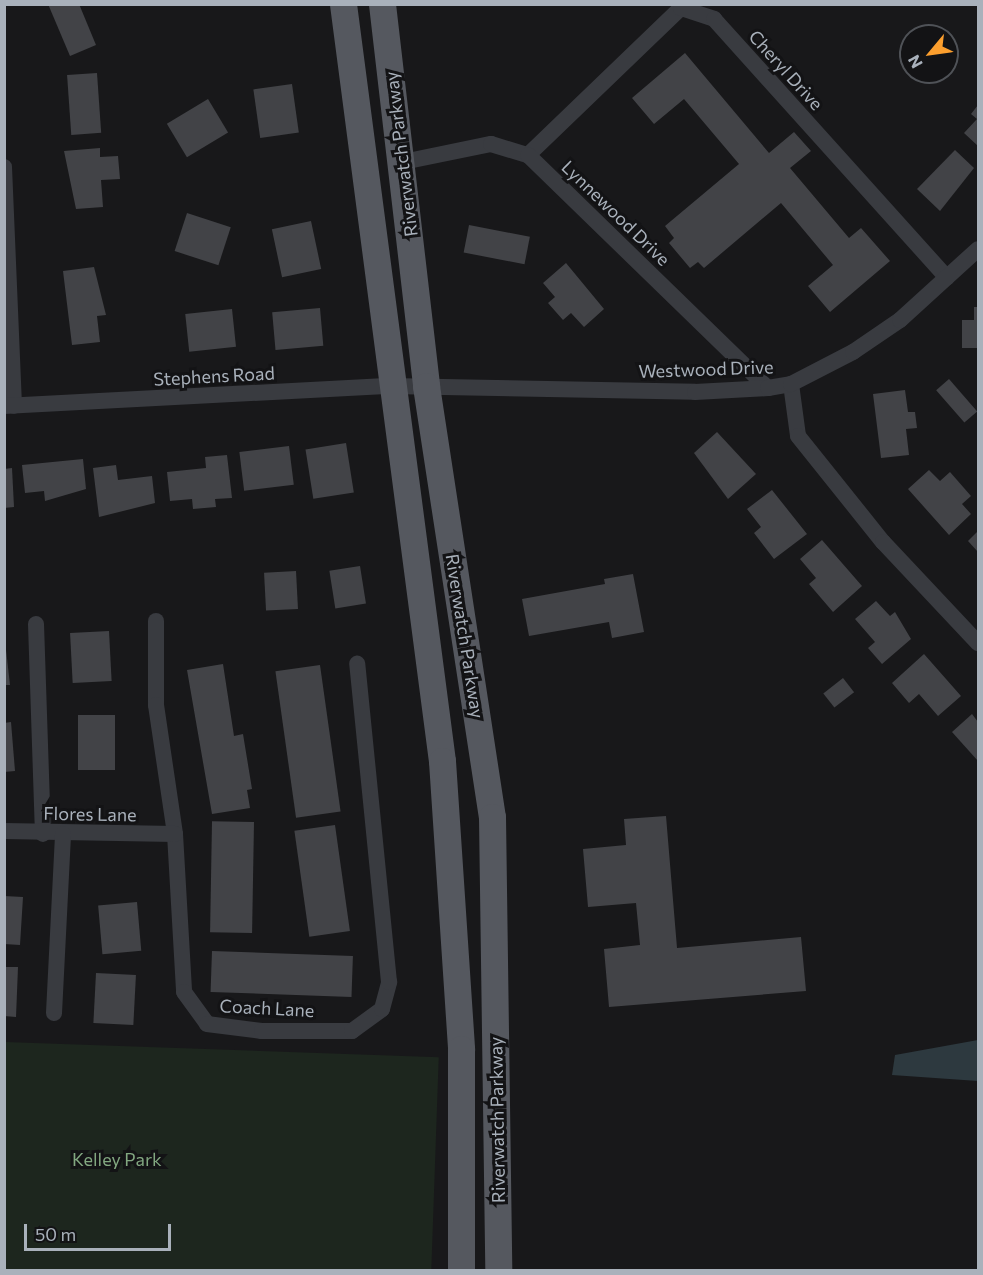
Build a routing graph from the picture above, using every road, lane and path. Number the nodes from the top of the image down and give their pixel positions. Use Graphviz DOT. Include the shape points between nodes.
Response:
graph roads {
  1 [pos="343,4"];
  2 [pos="382,4"];
  3 [pos="528,155"];
  4 [pos="403,162"];
  5 [pos="4,166"];
  6 [pos="978,249"];
  7 [pos="947,278"];
  8 [pos="791,384"];
  9 [pos="390,386"];
  10 [pos="426,386"];
  11 [pos="768,388"];
  12 [pos="9,406"];
  13 [pos="156,621"];
  14 [pos="36,624"];
  15 [pos="978,644"];
  16 [pos="357,664"];
  17 [pos="4,831"];
  18 [pos="43,834"];
  19 [pos="63,834"];
  20 [pos="176,834"];
  21 [pos="54,1013"];
  22 [pos="461,1270"];
  23 [pos="498,1270"];
  1 -- 9 [label="main road, Riverwatch Parkway"];
  2 -- 4 [label="main road, Riverwatch Parkway"];
  3 -- 4 [label="street, Lynnewood Drive" via="490,144"];
  3 -- 7 [label="street, Cheryl Drive" via="681,8 714,19"];
  3 -- 11 [label="street, Lynnewood Drive"];
  4 -- 10 [label="main road, Riverwatch Parkway"];
  5 -- 12 [label="street"];
  6 -- 7 [label="street, Westwood Drive"];
  7 -- 8 [label="street, Westwood Drive" via="853,352"];
  8 -- 11 [label="street, Westwood Drive"];
  8 -- 15 [label="street" via="798,436 883,542"];
  9 -- 10 [label="street, Stephens Road"];
  9 -- 12 [label="street, Stephens Road"];
  9 -- 22 [label="main road, Riverwatch Parkway" via="442,761 460,1049"];
  10 -- 11 [label="street, Westwood Drive" via="694,392"];
  10 -- 23 [label="main road, Riverwatch Parkway" via="492,817"];
  13 -- 20 [label="street, Coach Lane" via="156,705"];
  14 -- 18 [label="street"];
  16 -- 20 [label="street, Coach Lane" via="389,982 382,1009 352,1031 262,1031 207,1024 184,992"];
  17 -- 18 [label="street, Flores Lane"];
  18 -- 19 [label="street, Flores Lane"];
  19 -- 20 [label="street, Flores Lane"];
  19 -- 21 [label="street"];
}
